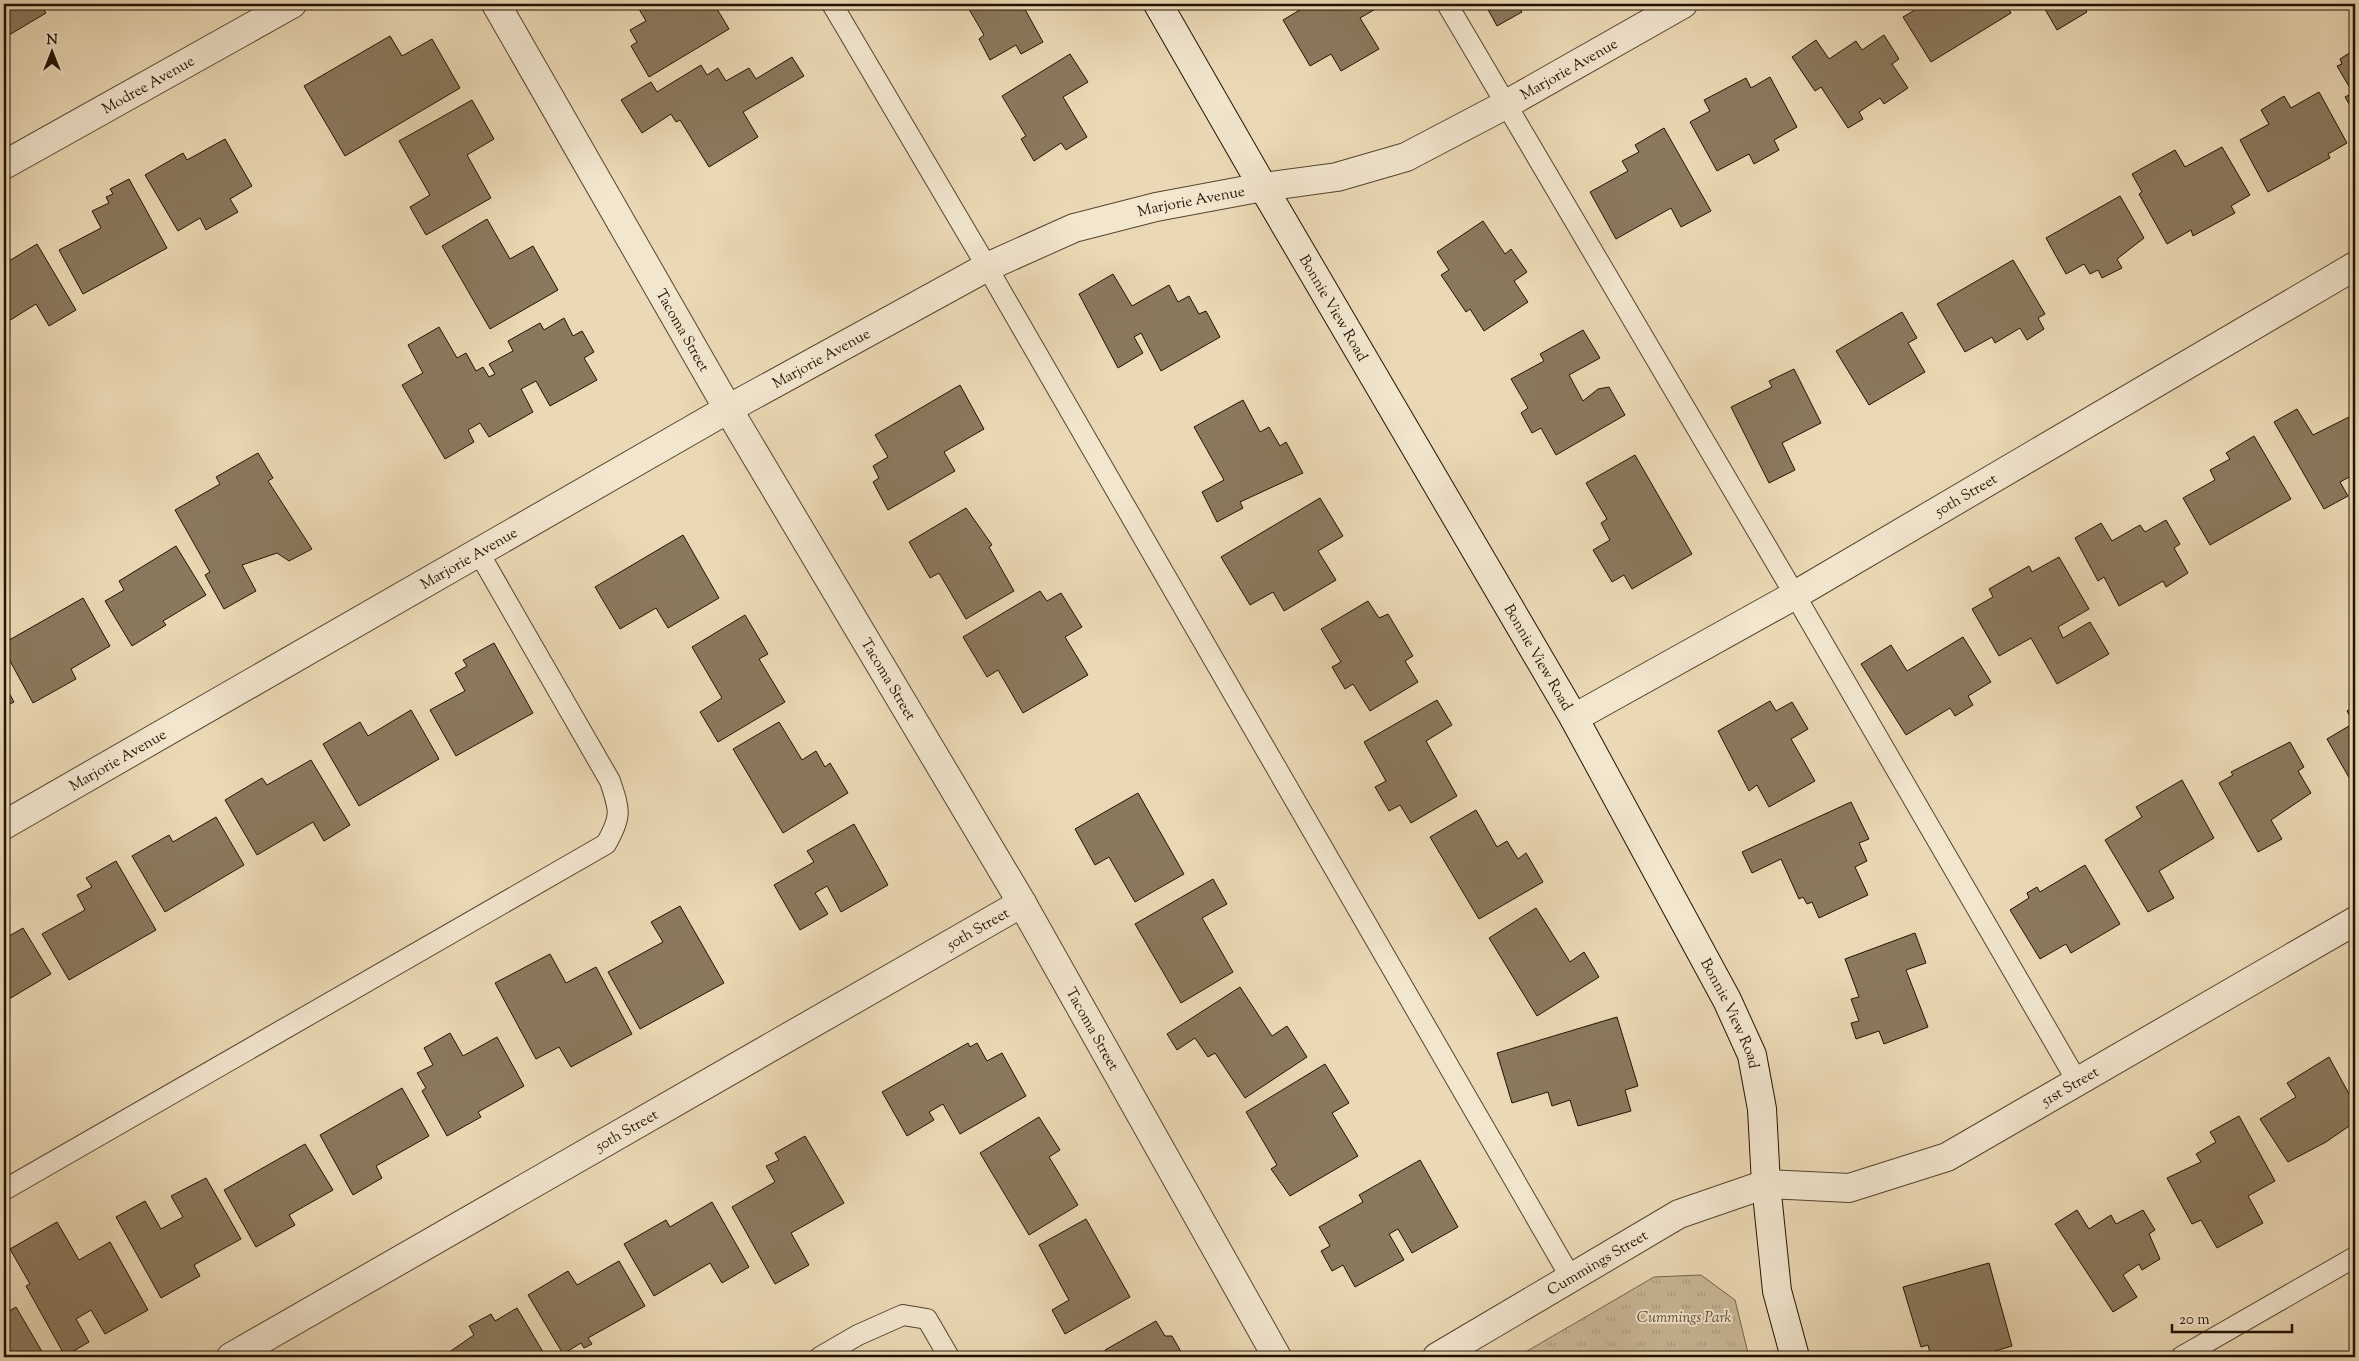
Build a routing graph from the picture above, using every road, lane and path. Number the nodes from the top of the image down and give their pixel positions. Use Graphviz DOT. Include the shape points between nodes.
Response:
graph roads {
  1 [pos="292,4"];
  2 [pos="496,4"];
  3 [pos="832,4"];
  4 [pos="1158,4"];
  5 [pos="1447,4"];
  6 [pos="1683,4"];
  7 [pos="1505,105"];
  8 [pos="4,165"];
  9 [pos="1263,187"];
  10 [pos="2355,266"];
  11 [pos="987,267"];
  12 [pos="728,409"];
  13 [pos="479,552"];
  14 [pos="1795,595"];
  15 [pos="1574,718"];
  16 [pos="4,825"];
  17 [pos="1022,903"];
  18 [pos="2355,921"];
  19 [pos="2078,1082"];
  20 [pos="1766,1184"];
  21 [pos="4,1190"];
  22 [pos="2355,1257"];
  23 [pos="1571,1278"];
  24 [pos="231,1357"];
  25 [pos="820,1357"];
  26 [pos="949,1357"];
  27 [pos="1277,1357"];
  28 [pos="1437,1357"];
  29 [pos="1795,1357"];
  30 [pos="2181,1357"];
  1 -- 8 [label="street, Modree Avenue"];
  2 -- 12 [label="street, Tacoma Street"];
  3 -- 11 [label="lane"];
  4 -- 9 [label="street, Bonnie View Road"];
  5 -- 7 [label="lane"];
  6 -- 7 [label="street, Marjorie Avenue"];
  7 -- 9 [label="street, Marjorie Avenue" via="1406,157 1337,177"];
  7 -- 14 [label="lane"];
  9 -- 11 [label="street, Marjorie Avenue" via="1074,228"];
  9 -- 15 [label="street, Bonnie View Road"];
  10 -- 14 [label="street, 50th Street"];
  11 -- 12 [label="street, Marjorie Avenue"];
  11 -- 23 [label="lane"];
  12 -- 13 [label="street, Marjorie Avenue"];
  12 -- 17 [label="street, Tacoma Street"];
  13 -- 16 [label="street, Marjorie Avenue"];
  13 -- 21 [label="lane" via="610,781 619,809 615,827 606,844"];
  14 -- 15 [label="street, 50th Street"];
  14 -- 19 [label="lane"];
  15 -- 20 [label="street, Bonnie View Road" via="1728,1000 1752,1055 1762,1109"];
  17 -- 24 [label="street, 50th Street"];
  17 -- 27 [label="street, Tacoma Street"];
  18 -- 19 [label="street, 51st Street"];
  19 -- 20 [label="street, 51st Street" via="1947,1157 1849,1188"];
  20 -- 23 [label="street, Cummings Street" via="1679,1214"];
  20 -- 29 [label="street, Bonnie View Road" via="1777,1292"];
  22 -- 30 [label="lane"];
  23 -- 28 [label="street, Cummings Street"];
  25 -- 26 [label="lane" via="903,1315 927,1319"];
}
